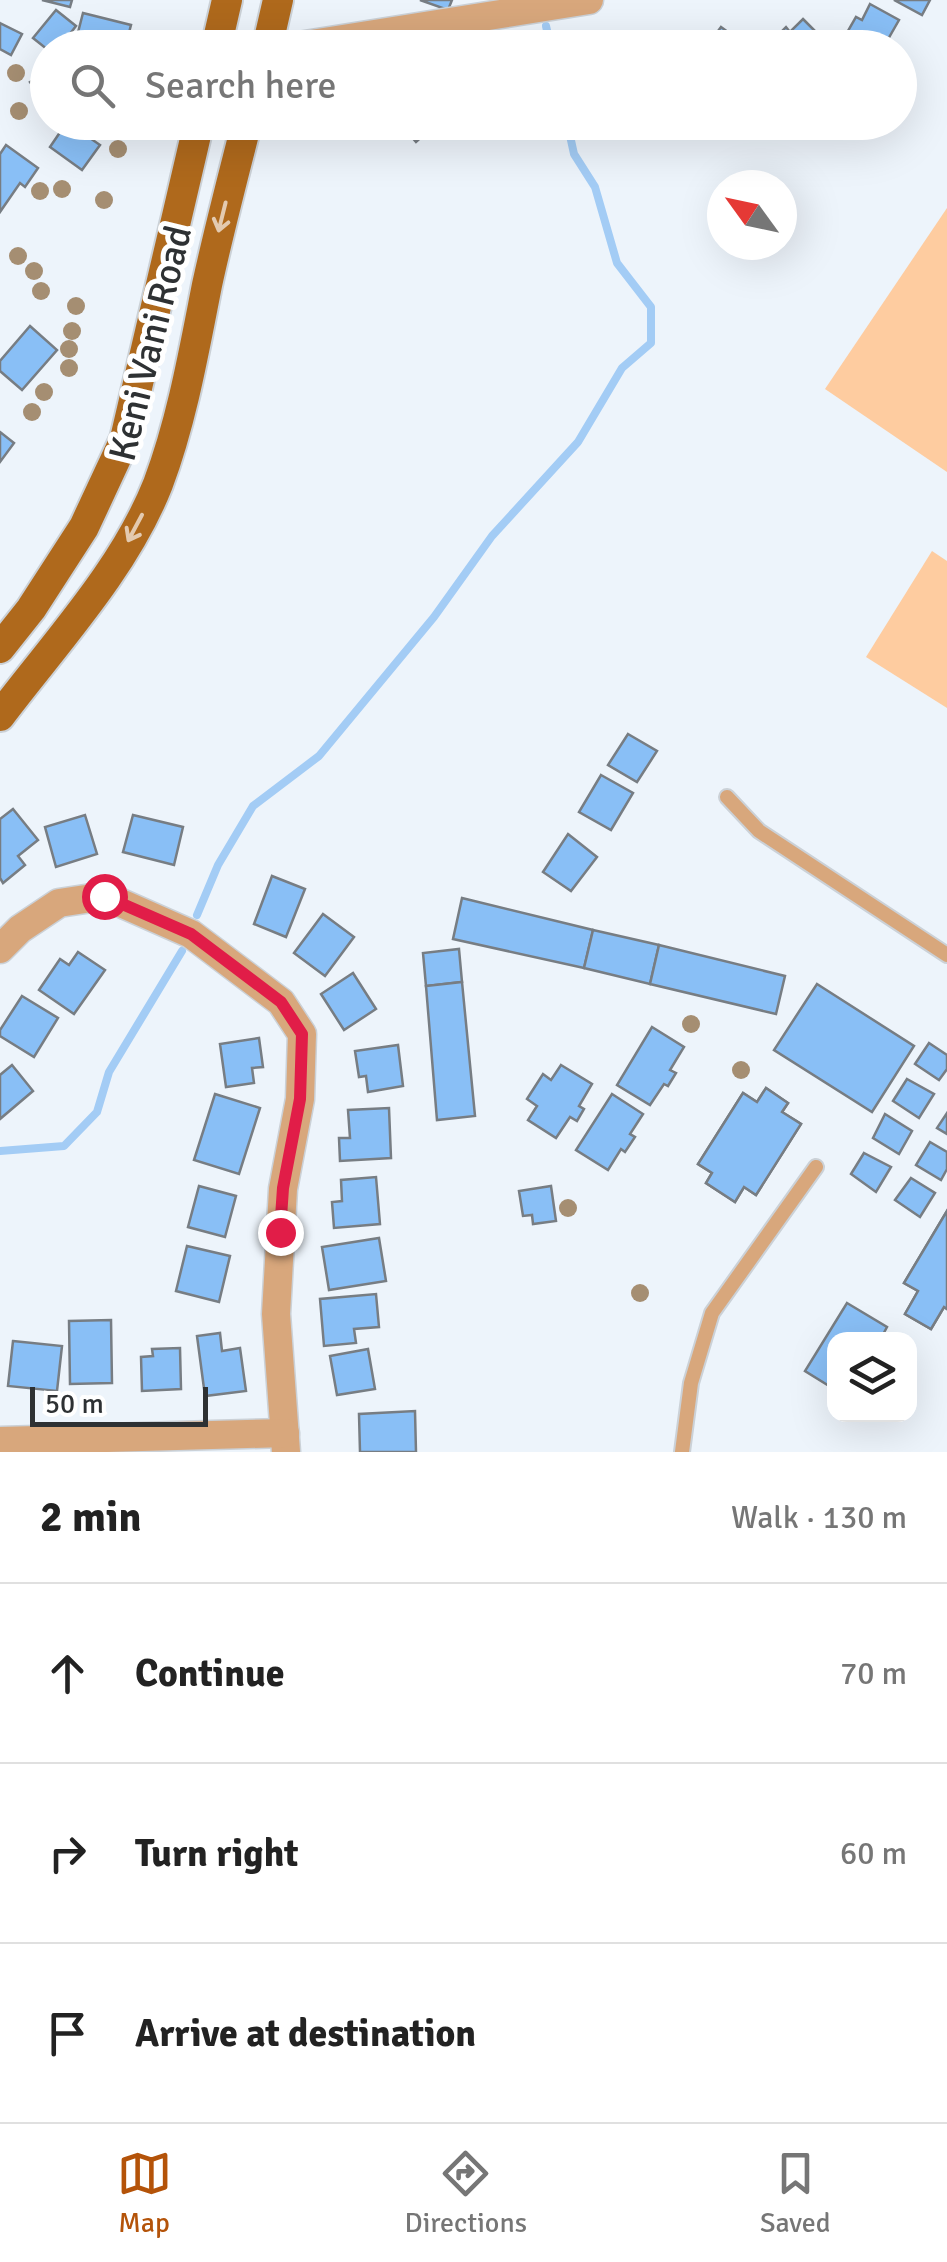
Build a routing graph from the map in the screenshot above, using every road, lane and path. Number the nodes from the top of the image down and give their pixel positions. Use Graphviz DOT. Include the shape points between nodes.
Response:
graph roads {
  1 [pos="228,0"];
  2 [pos="278,0"];
  3 [pos="590,0"];
  4 [pos="227,30"];
  5 [pos="271,30"];
  6 [pos="400,30"];
  7 [pos="195,140"];
  8 [pos="242,140"];
  9 [pos="0,648"];
  10 [pos="0,716"];
  11 [pos="727,797"];
  12 [pos="0,949"];
  13 [pos="947,956"];
  14 [pos="816,1168"];
  15 [pos="0,1441"];
  16 [pos="286,1443"];
  17 [pos="682,1452"];
  1 -- 4 [label="main road"];
  2 -- 5 [label="main road"];
  3 -- 6 [label="street"];
  7 -- 9 [label="main road, Keni Vani Road" via="126,439 84,527"];
  8 -- 10 [label="main road, Keni Vani Road, one-way" via="157,486 107,574"];
  11 -- 13 [label="lane" via="759,831"];
  12 -- 16 [label="street" via="59,902 104,896 191,934 281,1002 302,1034 276,1314"];
  14 -- 17 [label="lane" via="712,1313 691,1382"];
  15 -- 16 [label="street"];
}
